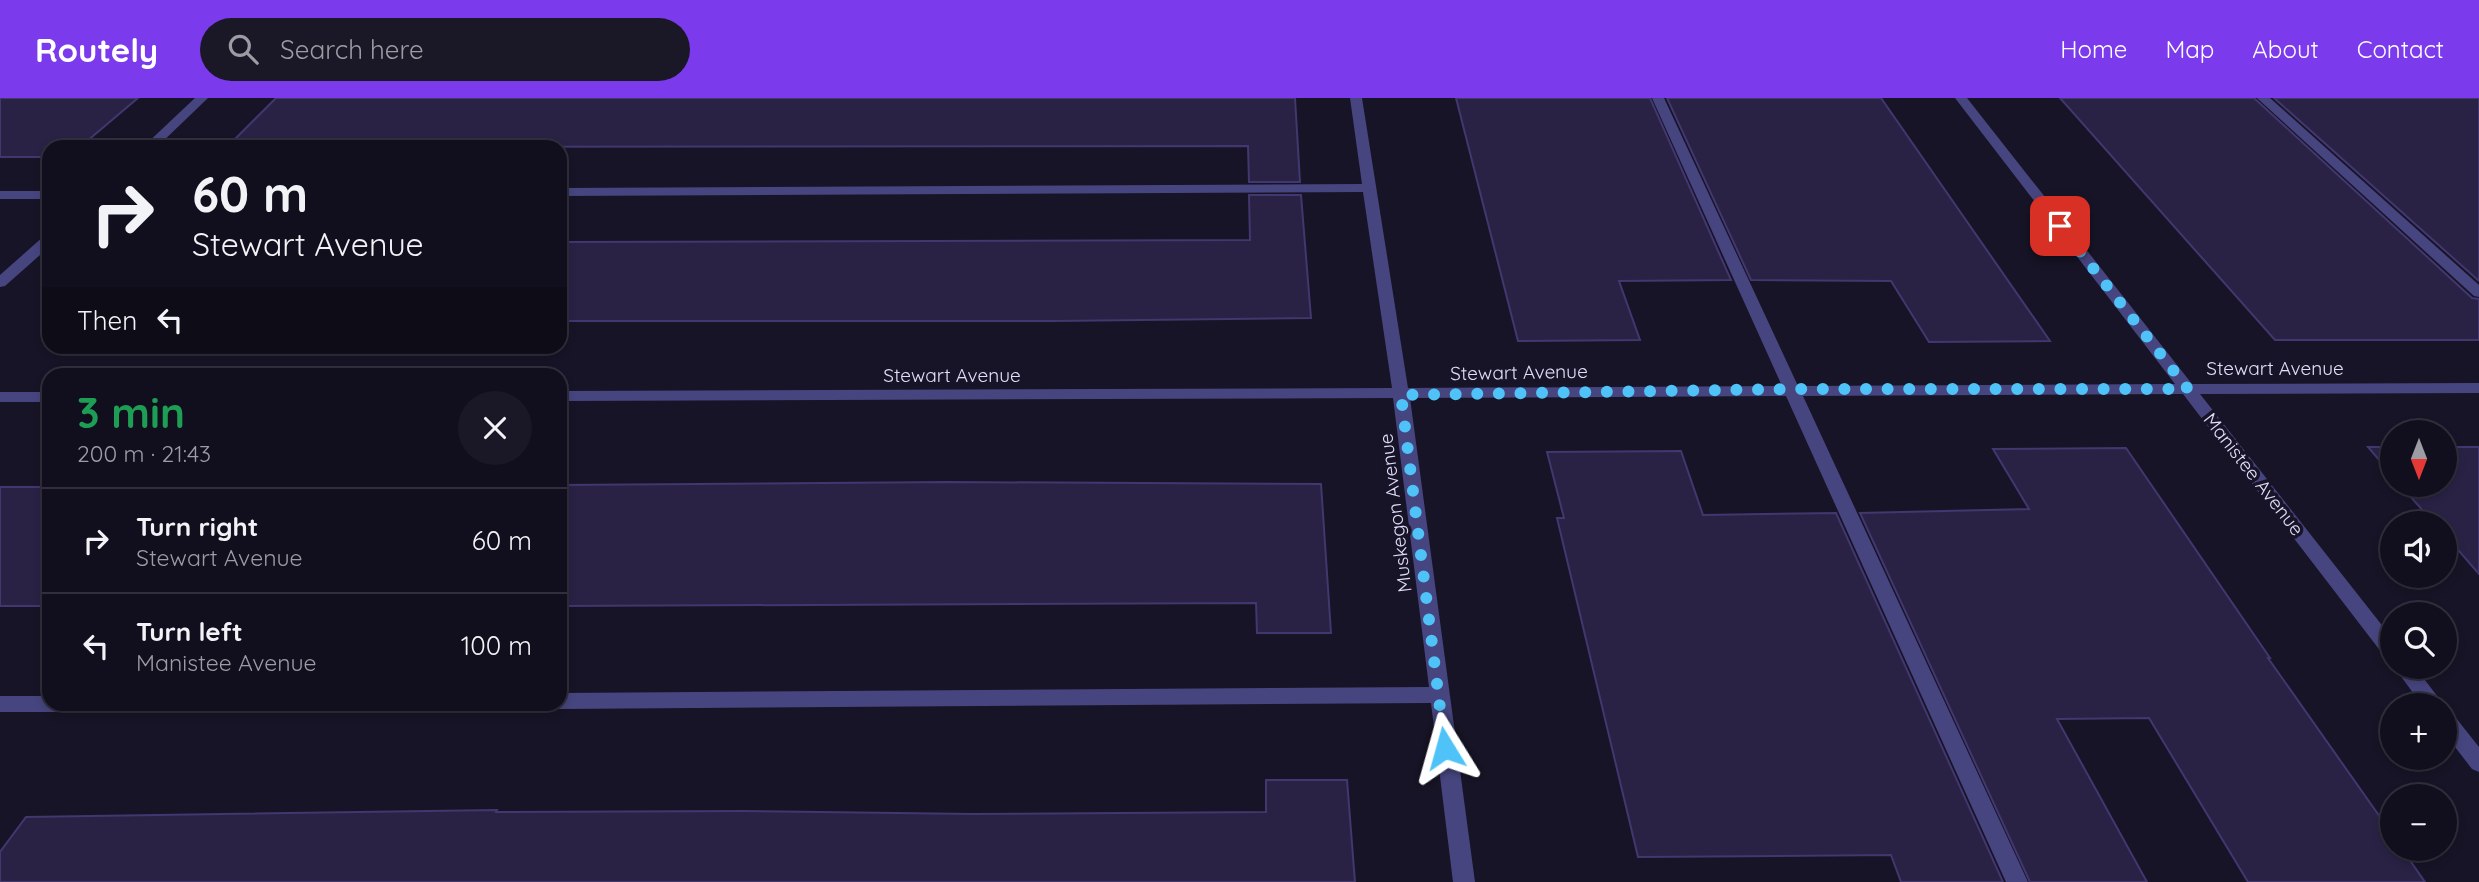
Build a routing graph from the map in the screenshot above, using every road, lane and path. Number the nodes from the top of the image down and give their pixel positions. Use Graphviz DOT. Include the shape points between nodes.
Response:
graph roads {
  1 [pos="202,98"];
  2 [pos="1356,98"];
  3 [pos="1658,98"];
  4 [pos="1961,98"];
  5 [pos="2263,98"];
  6 [pos="157,140"];
  7 [pos="1369,188"];
  8 [pos="567,192"];
  9 [pos="0,195"];
  10 [pos="42,195"];
  11 [pos="42,245"];
  12 [pos="0,283"];
  13 [pos="2479,293"];
  14 [pos="2479,388"];
  15 [pos="1791,389"];
  16 [pos="2188,389"];
  17 [pos="1401,395"];
  18 [pos="567,396"];
  19 [pos="0,397"];
  20 [pos="42,397"];
  21 [pos="2380,637"];
  22 [pos="2413,679"];
  23 [pos="2425,693"];
  24 [pos="1438,695"];
  25 [pos="567,701"];
  26 [pos="0,704"];
  27 [pos="42,704"];
  28 [pos="2457,735"];
  29 [pos="2479,763"];
  30 [pos="1464,882"];
  31 [pos="2017,882"];
  1 -- 6 [label="street"];
  2 -- 7 [label="street, Muskegon Avenue"];
  3 -- 15 [label="street"];
  4 -- 16 [label="street, Manistee Avenue"];
  5 -- 13 [label="street"];
  7 -- 8 [label="street"];
  7 -- 17 [label="street, Muskegon Avenue"];
  9 -- 10 [label="street"];
  11 -- 12 [label="street"];
  14 -- 16 [label="street, Stewart Avenue"];
  15 -- 16 [label="street, Stewart Avenue"];
  15 -- 17 [label="street, Stewart Avenue"];
  15 -- 31 [label="street"];
  16 -- 21 [label="street, Manistee Avenue"];
  17 -- 18 [label="street, Stewart Avenue"];
  17 -- 24 [label="street, Muskegon Avenue"];
  19 -- 20 [label="street"];
  22 -- 23 [label="street"];
  24 -- 25 [label="street"];
  24 -- 30 [label="street, Muskegon Avenue"];
  26 -- 27 [label="street"];
  28 -- 29 [label="street"];
}
